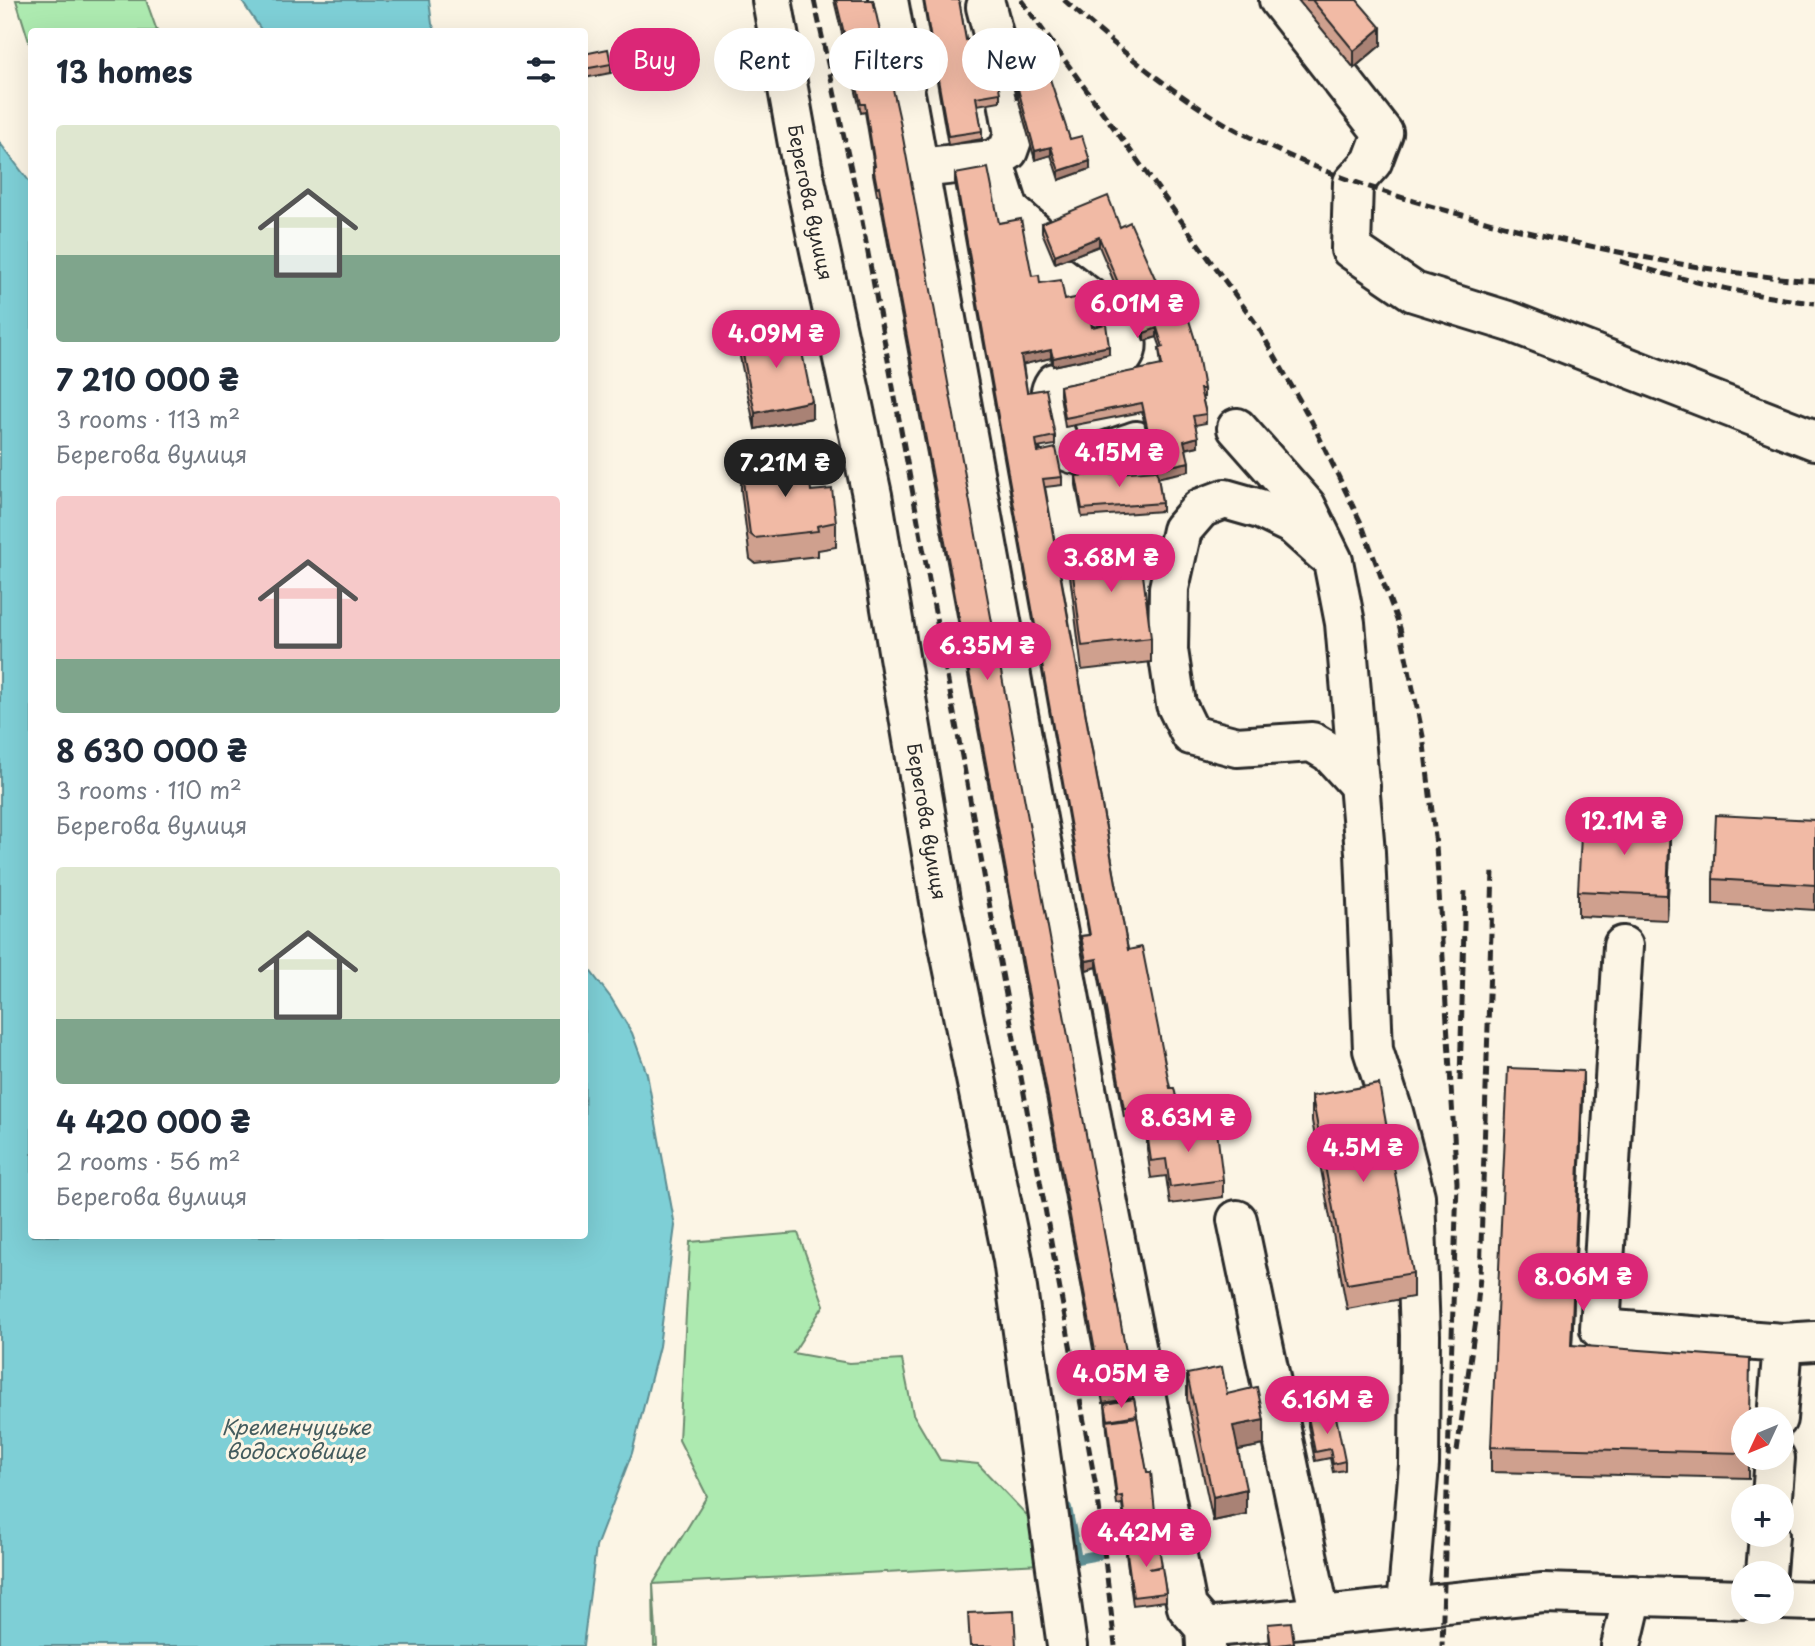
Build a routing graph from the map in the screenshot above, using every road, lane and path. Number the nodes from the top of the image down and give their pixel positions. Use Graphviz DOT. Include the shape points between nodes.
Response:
graph roads {
  1 [pos="772,0"];
  2 [pos="888,0"];
  3 [pos="1279,0"];
  4 [pos="986,6"];
  5 [pos="993,160"];
  6 [pos="919,168"];
  7 [pos="1237,428"];
  8 [pos="1815,440"];
  9 [pos="1136,441"];
  10 [pos="1334,561"];
  11 [pos="1360,786"];
  12 [pos="1623,946"];
  13 [pos="1237,1220"];
  14 [pos="1799,1342"];
  15 [pos="1780,1407"];
  16 [pos="1633,1595"];
  17 [pos="1731,1599"];
  18 [pos="1794,1600"];
  19 [pos="1815,1601"];
  20 [pos="1407,1607"];
  21 [pos="1320,1616"];
  22 [pos="1206,1637"];
  23 [pos="1067,1646"];
  24 [pos="1621,1646"];
  1 -- 23 [label="street, Берегова вулиця" via="872,495 941,907 1013,1260"];
  2 -- 6 [label="street"];
  3 -- 8 [label="street" via="1383,133 1372,162 1353,183 1351,249 1415,292 1511,322"];
  4 -- 5 [label="street" via="1014,134 1008,151"];
  5 -- 6 [label="street"];
  5 -- 9 [label="street" via="1009,210 1034,232 1039,260 1115,317 1127,343 1126,356 1118,364 1055,383 1050,399 1059,443 1075,456 1095,456"];
  6 -- 22 [label="street" via="1094,1132 1187,1607"];
  7 -- 10 [label="street" via="1306,506"];
  10 -- 11 [label="street" via="1345,623"];
  10 -- 11 [label="street" via="1293,525 1260,509 1225,499 1201,508 1182,530 1170,587 1168,650 1176,704 1191,735 1237,747 1312,742 1329,752"];
  11 -- 20 [label="street" via="1373,1050 1415,1196 1419,1465"];
  12 -- 14 [label="street" via="1600,1329"];
  13 -- 21 [label="street"];
  14 -- 15 [label="street"];
  16 -- 17 [label="street"];
  16 -- 20 [label="street" via="1543,1592"];
  16 -- 24 [label="street"];
  18 -- 19 [label="street"];
  20 -- 21 [label="street"];
  21 -- 22 [label="street"];
}
